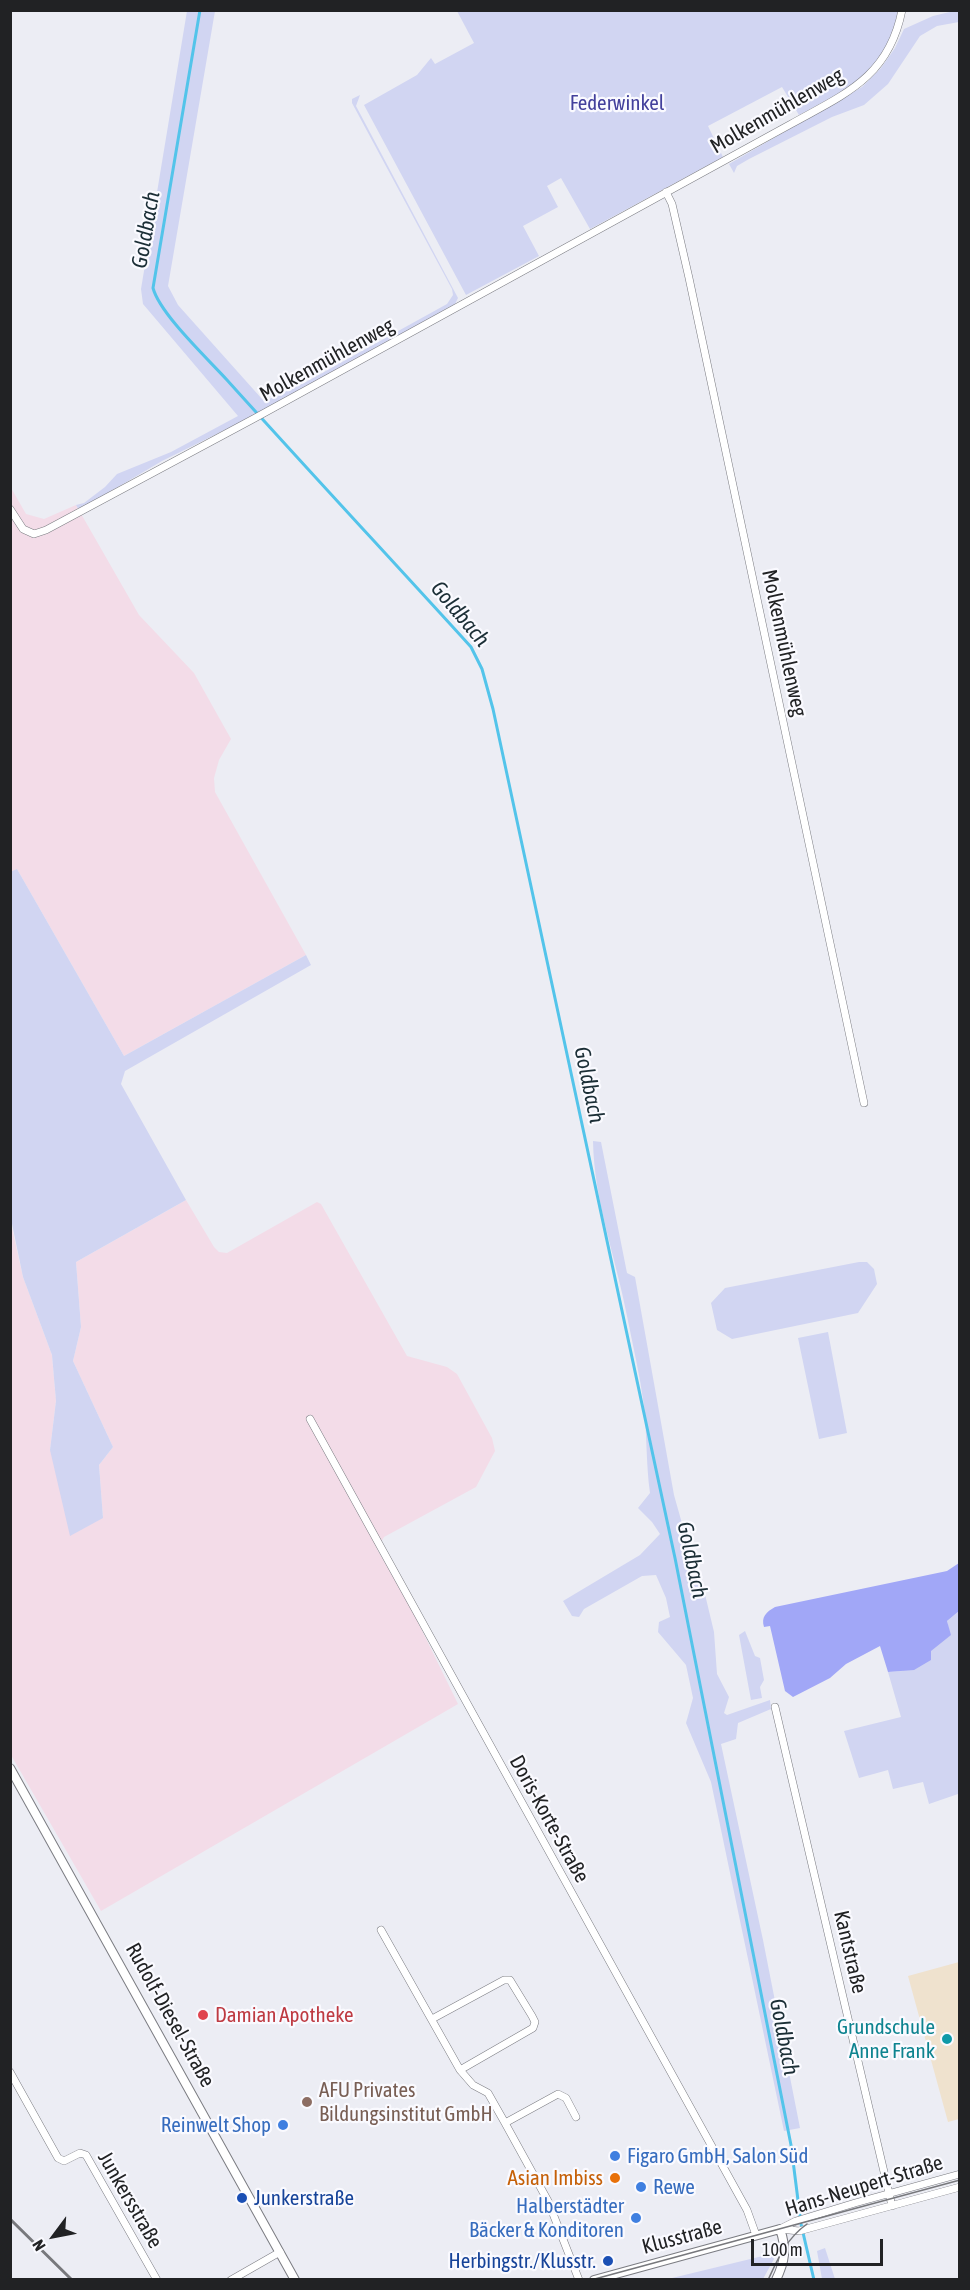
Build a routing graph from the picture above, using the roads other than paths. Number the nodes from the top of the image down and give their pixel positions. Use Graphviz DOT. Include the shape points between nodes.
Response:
graph roads {
  1 [pos="902,11"];
  2 [pos="666,192"];
  3 [pos="10,508"];
  4 [pos="864,1103"];
  5 [pos="310,1419"];
  6 [pos="775,1707"];
  7 [pos="10,1768"];
  8 [pos="381,1930"];
  9 [pos="432,2019"];
  10 [pos="460,2070"];
  11 [pos="10,2072"];
  12 [pos="576,2117"];
  13 [pos="505,2123"];
  14 [pos="960,2174"];
  15 [pos="960,2187"];
  16 [pos="889,2193"];
  17 [pos="892,2206"];
  18 [pos="780,2229"];
  19 [pos="756,2235"];
  20 [pos="280,2252"];
  21 [pos="157,2280"];
  22 [pos="231,2280"];
  23 [pos="296,2280"];
  24 [pos="579,2280"];
  25 [pos="594,2280"];
  26 [pos="776,2280"];
  1 -- 2 [label="street, Molkenmühlenweg" via="888,53 852,90"];
  2 -- 3 [label="street, Molkenmühlenweg" via="46,530 34,534 22,529"];
  2 -- 4 [label="street, Molkenmühlenweg" via="691,290"];
  5 -- 19 [label="street, Doris-Korte-Straße" via="747,2210"];
  6 -- 16 [label="street, Kantstraße"];
  7 -- 20 [label="street, Rudolf-Diesel-Straße"];
  8 -- 9 [label="street"];
  9 -- 10 [label="street"];
  9 -- 10 [label="street" via="504,1980 510,1980 532,2016 533,2028"];
  10 -- 13 [label="street" via="488,2093"];
  11 -- 21 [label="street, Junkersstraße" via="58,2158 64,2161 80,2153 86,2155"];
  12 -- 13 [label="street" via="566,2098 558,2094"];
  13 -- 24 [label="street" via="548,2201"];
  14 -- 16 [label="street, Hans-Neupert-Straße"];
  15 -- 17 [label="street, Hans-Neupert-Straße"];
  16 -- 17 [label="street, Kantstraße"];
  16 -- 18 [label="street, Hans-Neupert-Straße"];
  17 -- 18 [label="street, Hans-Neupert-Straße" via="799,2231"];
  18 -- 19 [label="street, Klusstraße"];
  18 -- 26 [label="street" via="785,2256"];
  19 -- 25 [label="street, Klusstraße"];
  20 -- 22 [label="street"];
  20 -- 23 [label="street, Rudolf-Diesel-Straße"];
}
